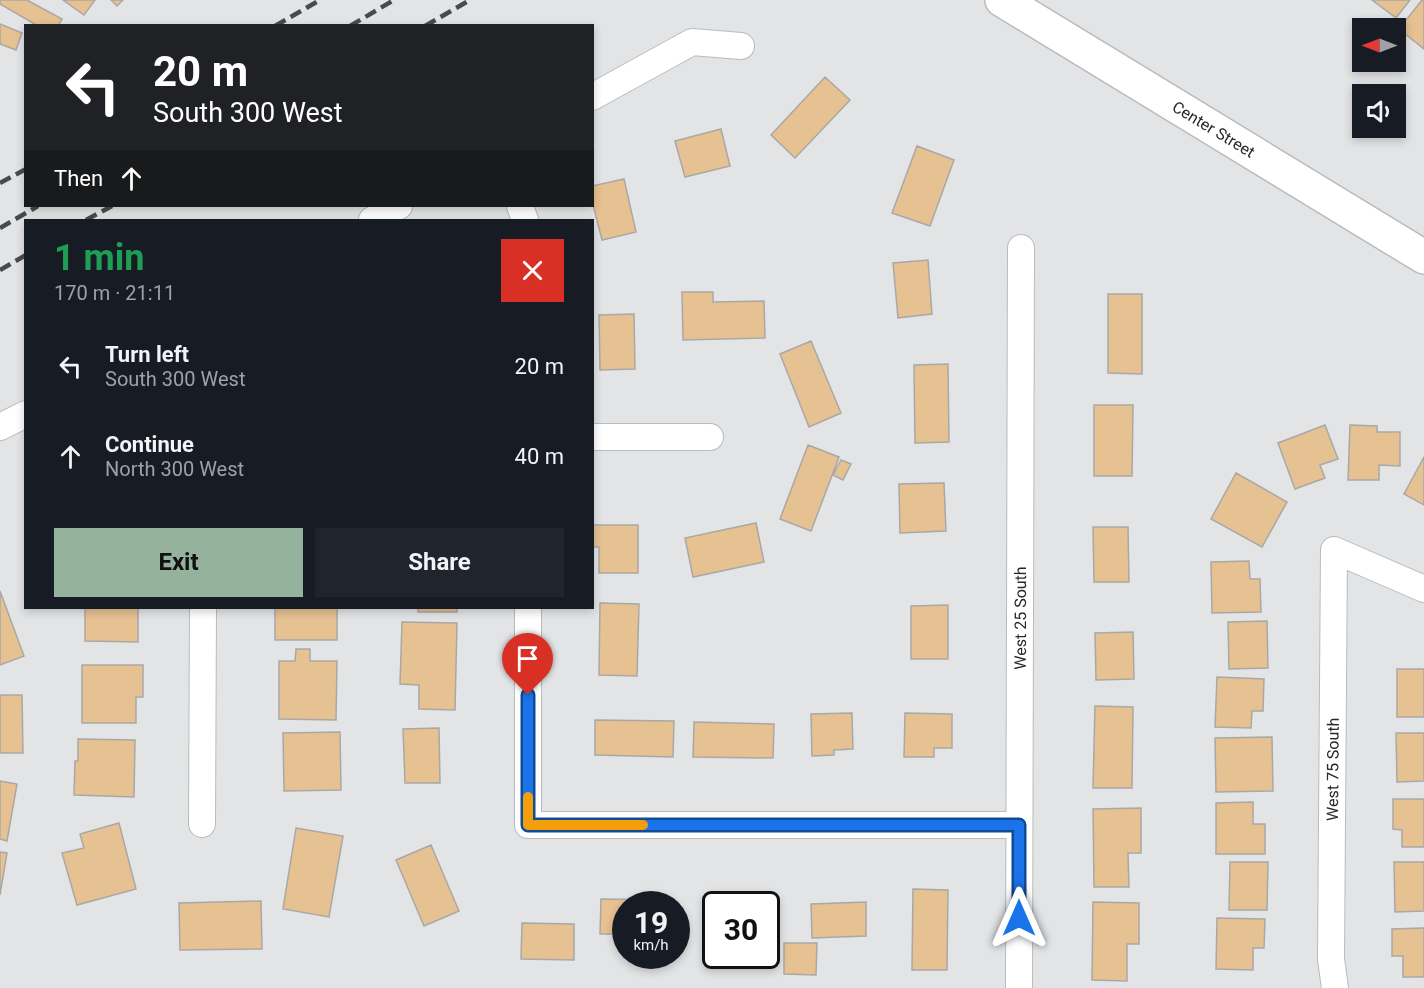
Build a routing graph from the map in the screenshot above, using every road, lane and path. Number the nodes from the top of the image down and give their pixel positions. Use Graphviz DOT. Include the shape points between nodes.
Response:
graph roads {
  1 [pos="1002,0"];
  2 [pos="741,46"];
  3 [pos="594,96"];
  4 [pos="397,207"];
  5 [pos="374,219"];
  6 [pos="1021,248"];
  7 [pos="1424,257"];
  8 [pos="24,415"];
  9 [pos="0,428"];
  10 [pos="594,437"];
  11 [pos="710,437"];
  12 [pos="1424,589"];
  13 [pos="203,609"];
  14 [pos="528,609"];
  15 [pos="202,824"];
  16 [pos="1019,825"];
  17 [pos="1019,988"];
  18 [pos="1335,988"];
  1 -- 7 [label="street, Center Street"];
  2 -- 3 [label="street" via="692,42"];
  4 -- 5 [label="street"];
  6 -- 16 [label="street, West 25 South"];
  8 -- 9 [label="street"];
  10 -- 11 [label="street"];
  12 -- 18 [label="street, West 75 South" via="1334,550 1331,959"];
  13 -- 15 [label="street"];
  14 -- 16 [label="street" via="528,825"];
  16 -- 17 [label="street, West 25 South"];
}
